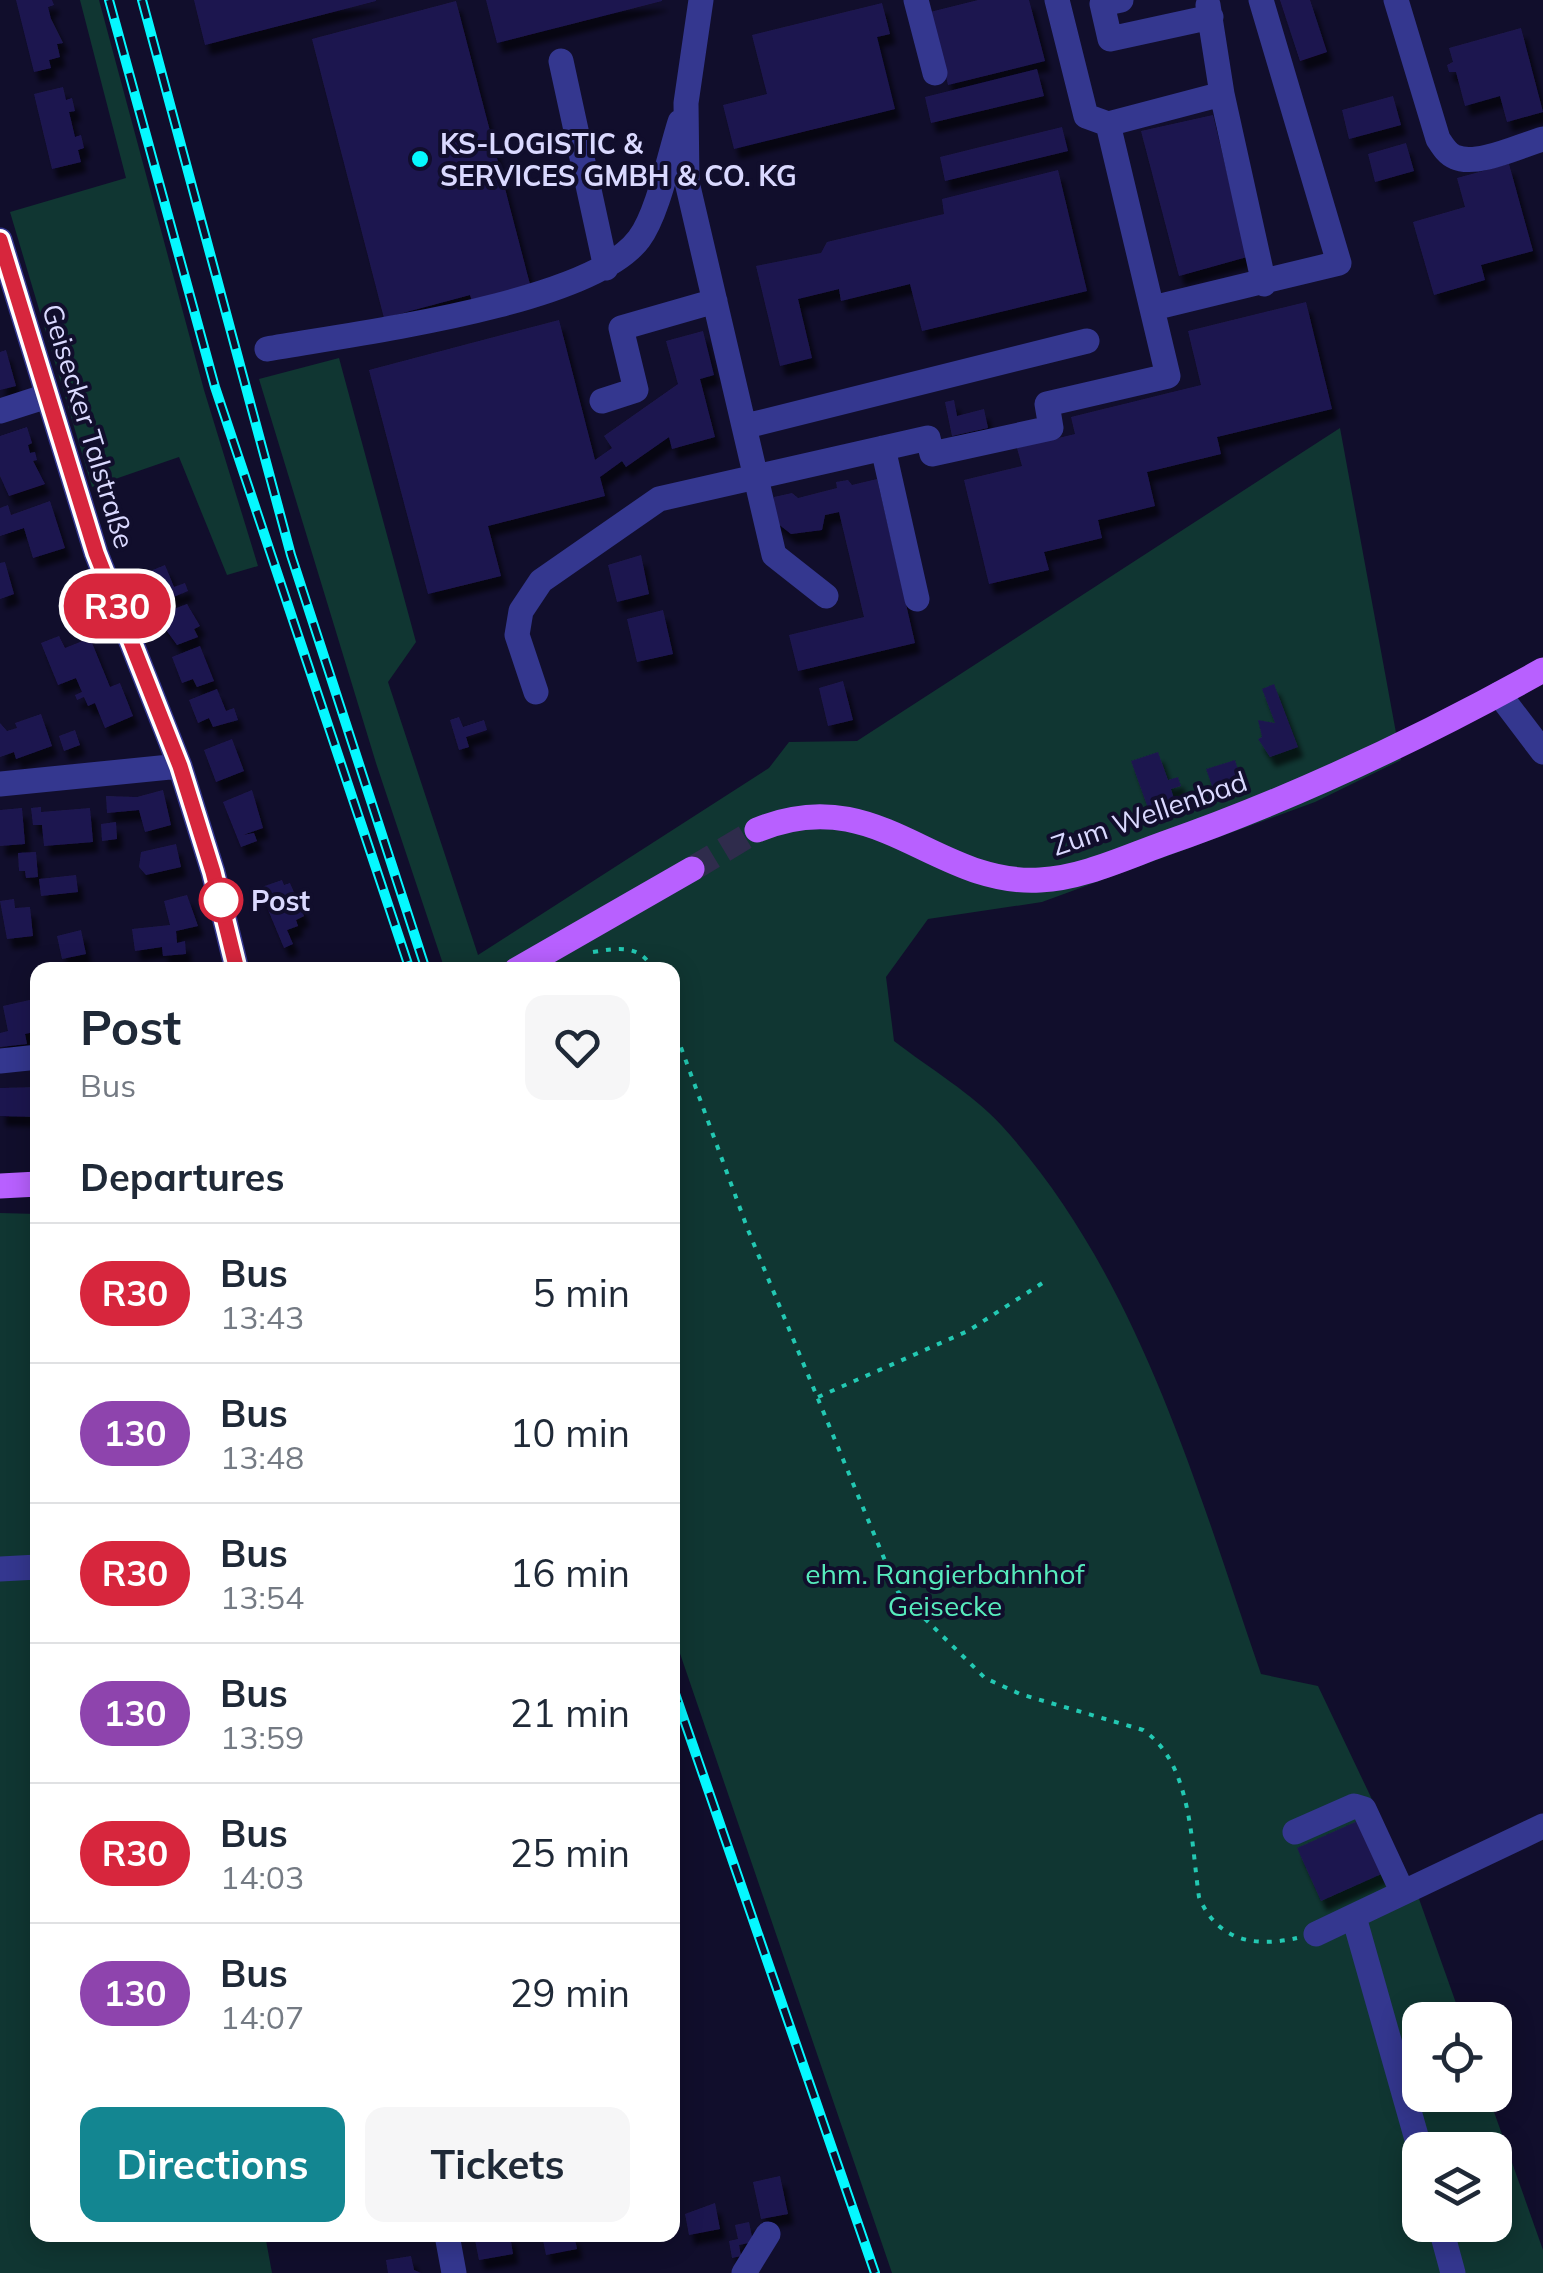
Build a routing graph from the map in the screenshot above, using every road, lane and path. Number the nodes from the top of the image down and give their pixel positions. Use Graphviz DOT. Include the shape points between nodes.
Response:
graph roads {
  1 [pos="701,0"];
  2 [pos="916,0"];
  3 [pos="1056,0"];
  4 [pos="1122,0"];
  5 [pos="1261,0"];
  6 [pos="1396,0"];
  7 [pos="1209,8"];
  8 [pos="562,61"];
  9 [pos="934,73"];
  10 [pos="1222,94"];
  11 [pos="686,103"];
  12 [pos="1108,124"];
  13 [pos="1543,138"];
  14 [pos="0,240"];
  15 [pos="606,268"];
  16 [pos="1264,284"];
  17 [pos="716,301"];
  18 [pos="1154,308"];
  19 [pos="1087,341"];
  20 [pos="267,349"];
  21 [pos="47,396"];
  22 [pos="602,402"];
  23 [pos="0,411"];
  24 [pos="746,426"];
  25 [pos="883,448"];
  26 [pos="758,474"];
  27 [pos="826,596"];
  28 [pos="917,599"];
  29 [pos="1543,670"];
  30 [pos="536,692"];
  31 [pos="1499,694"];
  32 [pos="1543,752"];
  33 [pos="180,766"];
  34 [pos="0,784"];
  35 [pos="757,830"];
  36 [pos="692,868"];
  37 [pos="583,953"];
  38 [pos="235,962"];
  39 [pos="530,962"];
  40 [pos="648,962"];
  41 [pos="680,1045"];
  42 [pos="30,1058"];
  43 [pos="0,1061"];
  44 [pos="30,1184"];
  45 [pos="0,1186"];
  46 [pos="1044,1282"];
  47 [pos="816,1398"];
  48 [pos="30,1567"];
  49 [pos="0,1569"];
  50 [pos="1543,1826"];
  51 [pos="1296,1832"];
  52 [pos="1402,1892"];
  53 [pos="1354,1917"];
  54 [pos="1316,1934"];
  55 [pos="1415,2132"];
  56 [pos="768,2234"];
  57 [pos="449,2242"];
  58 [pos="1445,2242"];
  59 [pos="454,2273"];
  60 [pos="744,2273"];
  61 [pos="1453,2273"];
  1 -- 11 [label="street"];
  2 -- 9 [label="street"];
  3 -- 12 [label="street" via="1086,116"];
  4 -- 7 [label="street" via="1102,4 1110,38"];
  5 -- 16 [label="street" via="1339,264"];
  6 -- 13 [label="street" via="1438,139 1448,152 1474,158"];
  7 -- 10 [label="street"];
  8 -- 15 [label="street"];
  10 -- 12 [label="street"];
  10 -- 16 [label="street"];
  11 -- 15 [label="street" via="640,238"];
  11 -- 17 [label="street" via="686,182"];
  12 -- 18 [label="street"];
  14 -- 21 [label="street, Geisecker Talstraße"];
  15 -- 20 [label="street" via="468,314"];
  16 -- 18 [label="street"];
  17 -- 22 [label="street" via="621,328 636,390"];
  17 -- 24 [label="street"];
  18 -- 25 [label="street" via="1168,376 1047,404 1051,428 932,454 928,438"];
  19 -- 24 [label="street"];
  21 -- 23 [label="street"];
  21 -- 33 [label="street, Geisecker Talstraße" via="96,553"];
  24 -- 26 [label="street"];
  25 -- 26 [label="street"];
  25 -- 28 [label="street"];
  26 -- 27 [label="street" via="758,501 774,555"];
  26 -- 30 [label="street" via="659,499 541,580 516,634"];
  29 -- 31 [label="main road, Zum Wellenbad"];
  31 -- 32 [label="street"];
  31 -- 35 [label="main road, Zum Wellenbad" via="1318,784 1068,876 1002,878 844,817 804,815"];
  33 -- 34 [label="street"];
  33 -- 38 [label="street, Geisecker Talstraße"];
  36 -- 39 [label="main road"];
  37 -- 40 [label="path" via="627,949"];
  41 -- 47 [label="path"];
  42 -- 43 [label="street"];
  44 -- 45 [label="main road"];
  46 -- 47 [label="path" via="968,1331"];
  47 -- 54 [label="path" via="898,1592 943,1642 985,1678 1020,1694 1143,1730 1160,1741 1174,1760 1199,1897 1220,1932 1281,1942"];
  48 -- 49 [label="street"];
  50 -- 52 [label="street"];
  51 -- 52 [label="street" via="1354,1806 1364,1809"];
  52 -- 53 [label="street"];
  53 -- 54 [label="street"];
  53 -- 55 [label="street"];
  56 -- 60 [label="street"];
  57 -- 59 [label="street"];
  58 -- 61 [label="street"];
}
